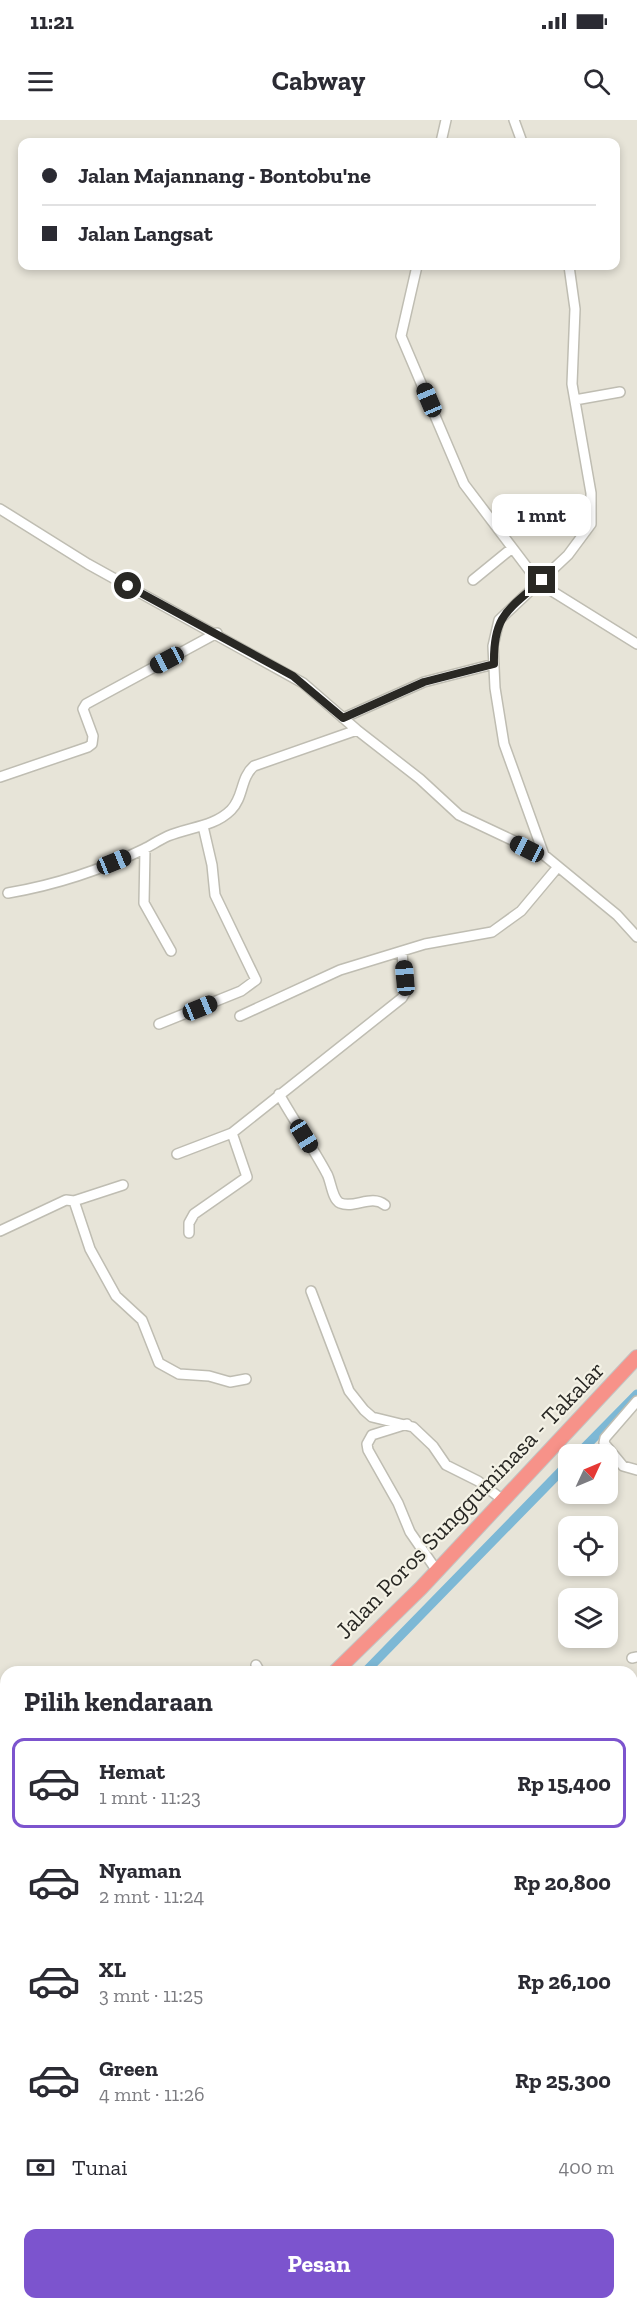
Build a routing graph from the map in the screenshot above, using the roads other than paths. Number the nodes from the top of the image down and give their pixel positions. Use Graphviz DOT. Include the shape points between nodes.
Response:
graph roads {
  1 [pos="446,120"];
  2 [pos="514,120"];
  3 [pos="442,138"];
  4 [pos="521,138"];
  5 [pos="416,270"];
  6 [pos="570,270"];
  7 [pos="620,392"];
  8 [pos="575,400"];
  9 [pos="0,509"];
  10 [pos="511,549"];
  11 [pos="473,580"];
  12 [pos="539,583"];
  13 [pos="217,633"];
  14 [pos="637,644"];
  15 [pos="494,664"];
  16 [pos="343,718"];
  17 [pos="357,730"];
  18 [pos="0,777"];
  19 [pos="203,826"];
  20 [pos="145,849"];
  21 [pos="544,855"];
  22 [pos="557,868"];
  23 [pos="8,893"];
  24 [pos="637,937"];
  25 [pos="171,951"];
  26 [pos="402,952"];
  27 [pos="240,1016"];
  28 [pos="159,1024"];
  29 [pos="279,1094"];
  30 [pos="232,1133"];
  31 [pos="177,1154"];
  32 [pos="123,1185"];
  33 [pos="75,1201"];
  34 [pos="385,1204"];
  35 [pos="0,1231"];
  36 [pos="189,1233"];
  37 [pos="311,1291"];
  38 [pos="637,1357"];
  39 [pos="246,1379"];
  40 [pos="637,1401"];
  41 [pos="407,1424"];
  42 [pos="637,1470"];
  43 [pos="503,1500"];
  44 [pos="437,1571"];
  45 [pos="341,1666"];
  1 -- 3 [label="street"];
  2 -- 4 [label="street"];
  5 -- 10 [label="street" via="401,336 464,483"];
  6 -- 8 [label="street" via="575,309 571,360"];
  7 -- 8 [label="street"];
  8 -- 12 [label="street" via="591,494 591,524 568,555"];
  9 -- 13 [label="street" via="98,570"];
  10 -- 11 [label="street"];
  10 -- 12 [label="street"];
  12 -- 14 [label="street"];
  12 -- 15 [label="street" via="499,620"];
  13 -- 16 [label="street" via="303,683"];
  13 -- 18 [label="street" via="86,704 83,710 93,736 88,747"];
  15 -- 16 [label="street" via="417,685"];
  15 -- 21 [label="street" via="504,744"];
  16 -- 17 [label="street"];
  17 -- 19 [label="street" via="254,766 243,778 231,811"];
  17 -- 21 [label="street" via="459,815"];
  19 -- 20 [label="street" via="171,835"];
  19 -- 28 [label="street" via="214,895 256,980 241,991"];
  20 -- 23 [label="street" via="61,881"];
  20 -- 25 [label="street" via="144,903"];
  21 -- 22 [label="street"];
  22 -- 24 [label="street" via="617,915"];
  22 -- 26 [label="street" via="521,911 492,932"];
  26 -- 27 [label="street" via="328,974"];
  26 -- 29 [label="street" via="402,998"];
  29 -- 30 [label="street"];
  29 -- 34 [label="street" via="328,1176 337,1200 377,1200"];
  30 -- 31 [label="street"];
  30 -- 36 [label="street" via="247,1177 194,1214"];
  32 -- 33 [label="street"];
  33 -- 35 [label="street" via="50,1206"];
  33 -- 39 [label="street" via="90,1249 116,1296 142,1320 159,1363 179,1374 230,1382"];
  37 -- 41 [label="street" via="356,1402 372,1417"];
  38 -- 43 [label="highway, Jalan Poros Sungguminasa - Takalar"];
  40 -- 42 [label="street" via="604,1443 623,1466"];
  41 -- 43 [label="street" via="433,1446 446,1465 478,1481"];
  41 -- 44 [label="street" via="372,1435 368,1450 410,1532"];
  43 -- 44 [label="highway, Jalan Poros Sungguminasa - Takalar"];
  44 -- 45 [label="highway, Jalan Poros Sungguminasa - Takalar"];
}
